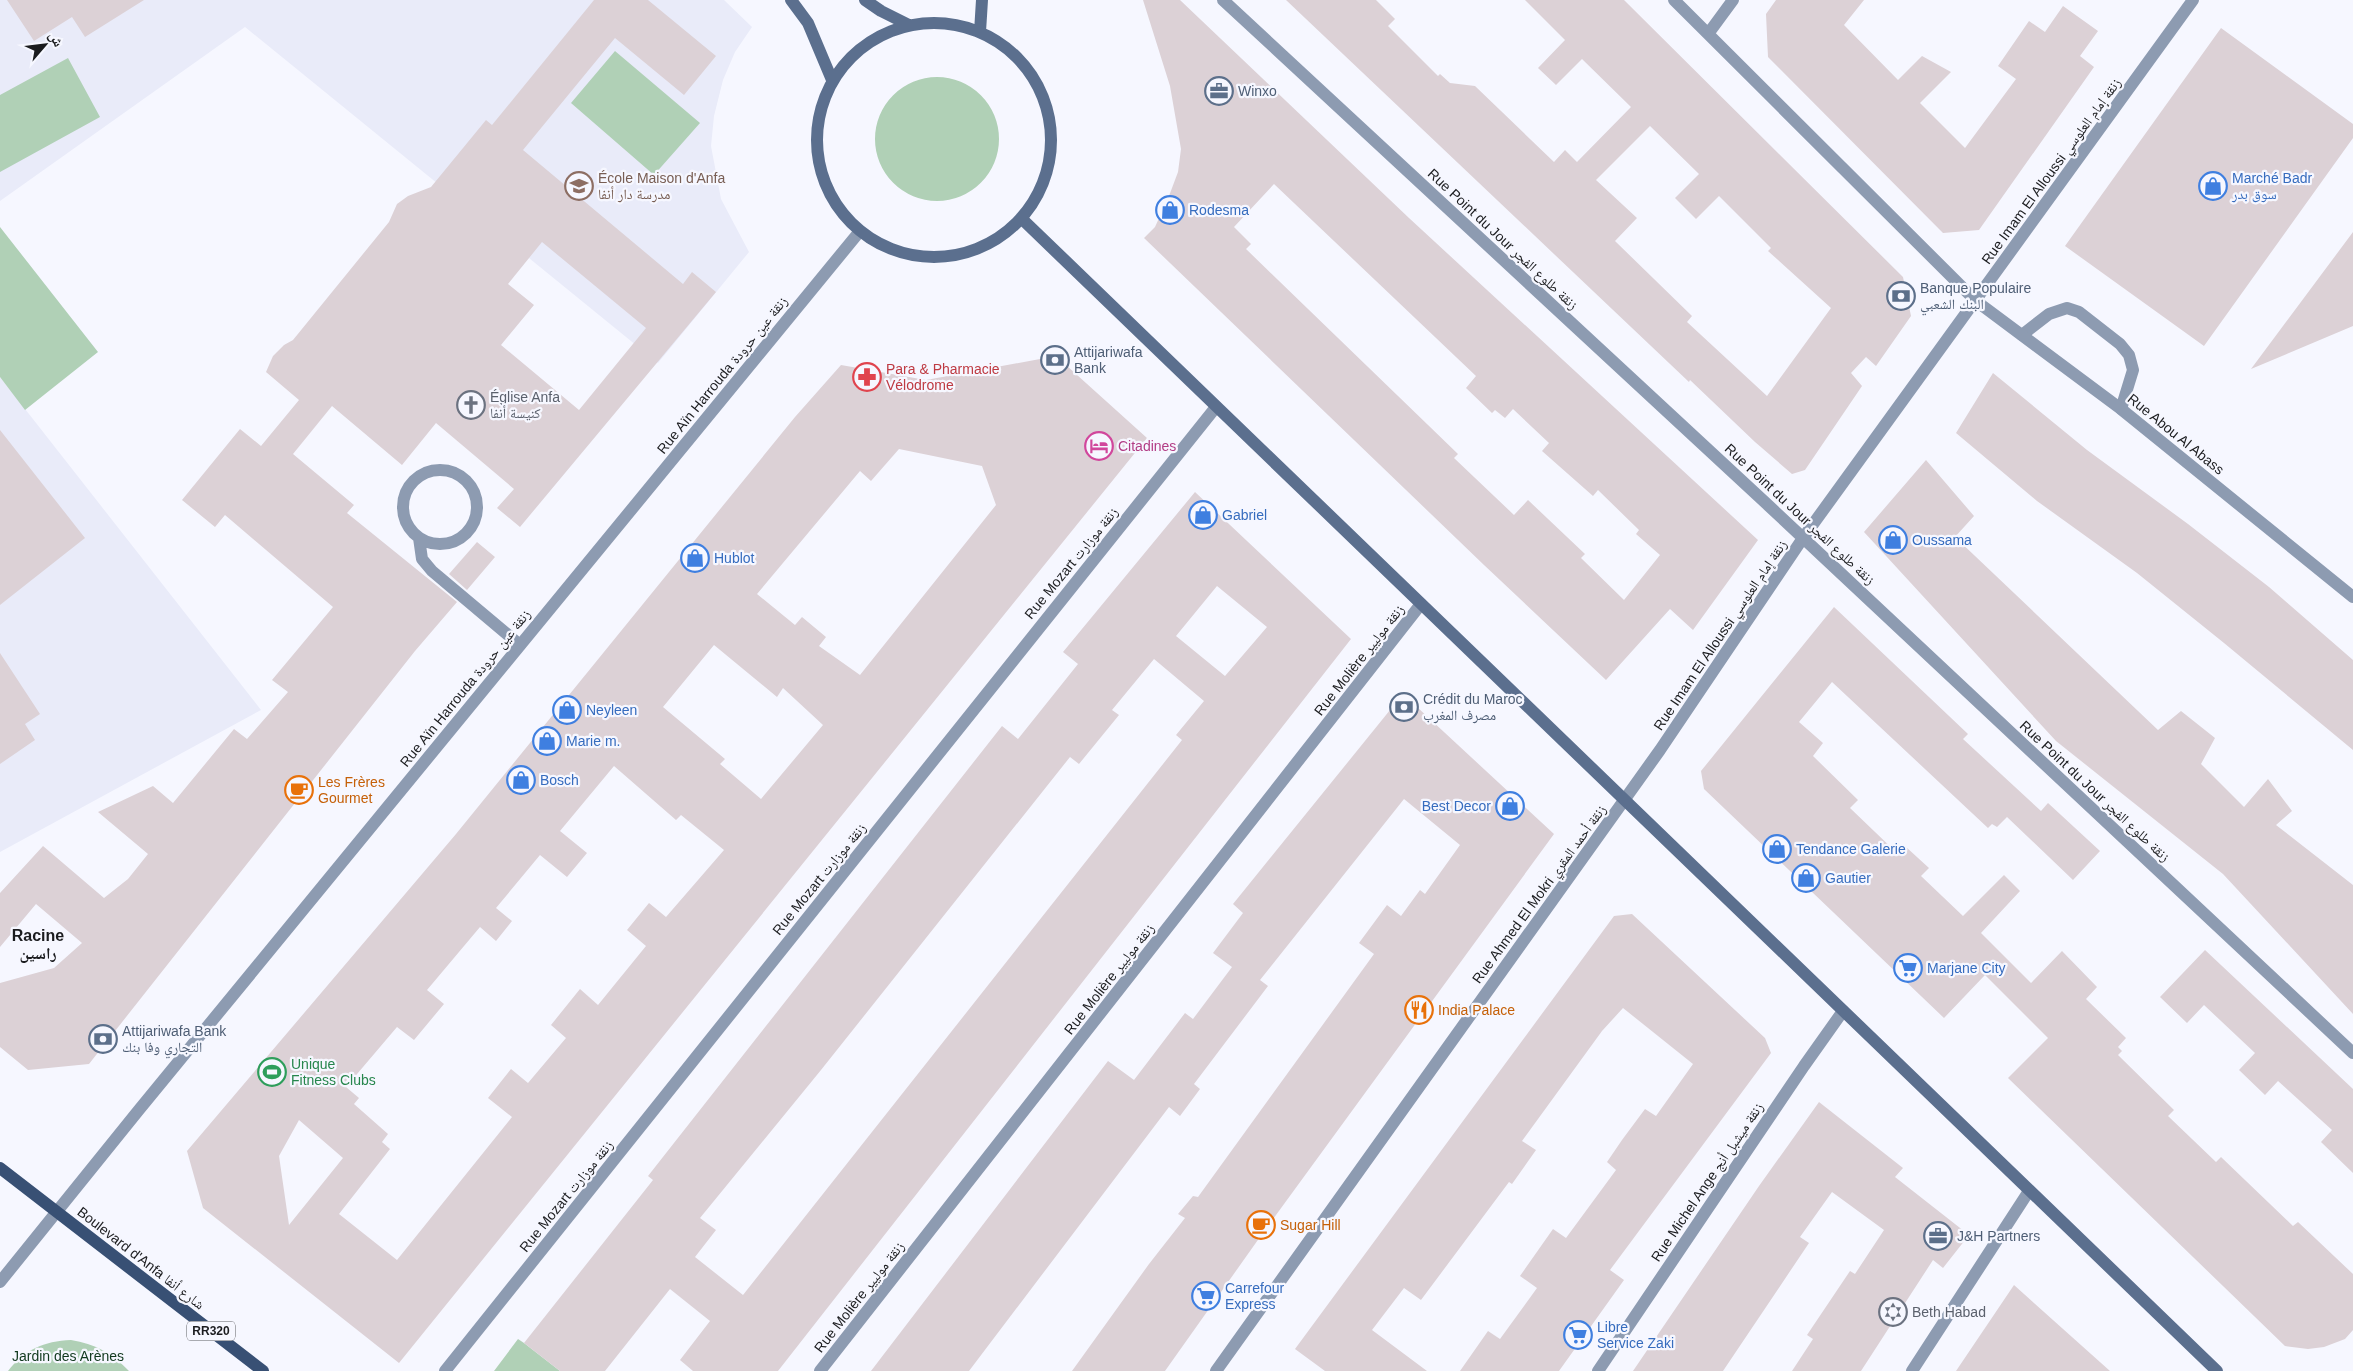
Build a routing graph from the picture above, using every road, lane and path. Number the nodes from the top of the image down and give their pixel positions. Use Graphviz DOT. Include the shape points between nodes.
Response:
graph roads {
  1 [pos="790,0"];
  2 [pos="865,0"];
  3 [pos="982,0"];
  4 [pos="1223,0"];
  5 [pos="1674,0"];
  6 [pos="1733,0"];
  7 [pos="2193,0"];
  8 [pos="909,25"];
  9 [pos="980,32"];
  10 [pos="1708,34"];
  11 [pos="832,80"];
  12 [pos="1021,218"];
  13 [pos="860,230"];
  14 [pos="1976,302"];
  15 [pos="2022,334"];
  16 [pos="1216,407"];
  17 [pos="2121,409"];
  18 [pos="419,538"];
  19 [pos="1803,538"];
  20 [pos="2353,597"];
  21 [pos="1421,604"];
  22 [pos="520,645"];
  23 [pos="1624,801"];
  24 [pos="1842,1011"];
  25 [pos="2353,1053"];
  26 [pos="0,1168"];
  27 [pos="2029,1191"];
  28 [pos="57,1212"];
  29 [pos="0,1282"];
  30 [pos="263,1371"];
  31 [pos="445,1371"];
  32 [pos="820,1371"];
  33 [pos="1216,1371"];
  34 [pos="1598,1371"];
  35 [pos="1912,1371"];
  36 [pos="2217,1371"];
  1 -- 11 [label="main road" via="808,23"];
  2 -- 8 [label="main road"];
  3 -- 9 [label="main road"];
  4 -- 19 [label="street, Rue Point du Jour زنقة طلوع الفجر"];
  5 -- 10 [label="street, Rue Abou Al Abass"];
  6 -- 10 [label="street"];
  7 -- 14 [label="street, Rue Imam El Alloussi زنقة إمام العلوسي"];
  8 -- 9 [label="main road" via="950,24"];
  8 -- 11 [label="main road" via="867,43 849,58"];
  9 -- 12 [label="main road" via="999,42 1023,64 1040,91 1048,116 1049,165 1038,194"];
  10 -- 14 [label="street, Rue Abou Al Abass"];
  11 -- 13 [label="main road" via="818,119 818,160 832,199"];
  12 -- 13 [label="main road" via="1004,234 985,245 963,254 938,257 914,256 891,249"];
  12 -- 16 [label="main road"];
  13 -- 22 [label="street, Rue Aïn Harrouda زنقة عين حرودة"];
  14 -- 15 [label="street, Rue Abou Al Abass"];
  14 -- 19 [label="street, Rue Imam El Alloussi زنقة إمام العلوسي"];
  15 -- 17 [label="street, Rue Abou Al Abass"];
  15 -- 17 [label="street" via="2049,314 2067,308 2079,312 2129,355 2133,370"];
  16 -- 21 [label="main road"];
  16 -- 31 [label="street, Rue Mozart زنقة موزارت"];
  17 -- 20 [label="street, Rue Abou Al Abass"];
  18 -- 18 [label="street" via="405,519 404,496 410,486 418,477 434,471 451,471 462,476 471,486 478,511 470,529 456,542 431,543"];
  18 -- 22 [label="street" via="422,559 432,571"];
  19 -- 23 [label="street, Rue Imam El Alloussi زنقة إمام العلوسي"];
  19 -- 25 [label="street, Rue Point du Jour زنقة طلوع الفجر"];
  21 -- 23 [label="main road"];
  21 -- 32 [label="street, Rue Molière زنقة موليير"];
  22 -- 28 [label="street, Rue Aïn Harrouda زنقة عين حرودة"];
  23 -- 24 [label="main road"];
  23 -- 33 [label="street, Rue Ahmed El Mokri زنقة أحمد المقري"];
  24 -- 27 [label="main road"];
  24 -- 34 [label="street, Rue Michel Ange زنقة ميشبل أنج"];
  26 -- 28 [label="main road, Boulevard d'Anfa شارع أنفا / RR320"];
  27 -- 35 [label="street"];
  27 -- 36 [label="main road"];
  28 -- 29 [label="street, Rue Aïn Harrouda زنقة عين حرودة"];
  28 -- 30 [label="main road, Boulevard d'Anfa شارع أنفا / RR320"];
}
